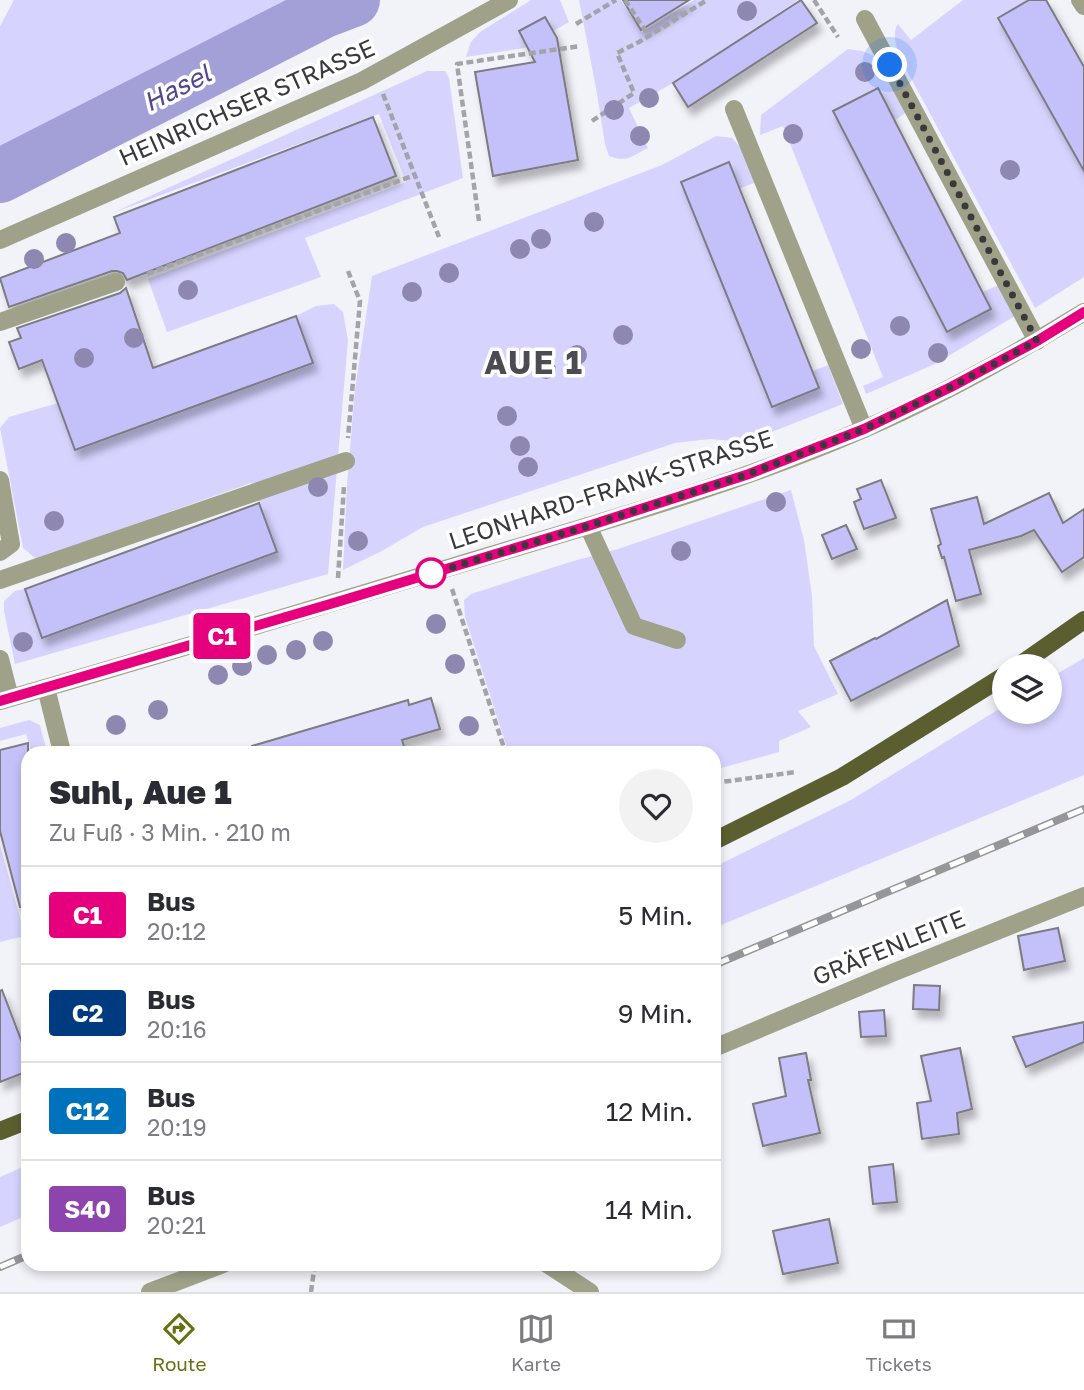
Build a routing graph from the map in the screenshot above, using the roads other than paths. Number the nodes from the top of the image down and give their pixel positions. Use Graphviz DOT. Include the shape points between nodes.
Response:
graph roads {
  1 [pos="509,0"];
  2 [pos="1080,0"];
  3 [pos="1084,6"];
  4 [pos="865,19"];
  5 [pos="734,109"];
  6 [pos="0,240"];
  7 [pos="116,282"];
  8 [pos="1084,312"];
  9 [pos="0,322"];
  10 [pos="1037,341"];
  11 [pos="864,429"];
  12 [pos="346,461"];
  13 [pos="0,480"];
  14 [pos="588,526"];
  15 [pos="0,552"];
  16 [pos="0,580"];
  17 [pos="1084,620"];
  18 [pos="677,640"];
  19 [pos="1036,654"];
  20 [pos="0,659"];
  21 [pos="992,683"];
  22 [pos="46,688"];
  23 [pos="5,699"];
  24 [pos="60,746"];
  25 [pos="721,838"];
  26 [pos="1084,896"];
  27 [pos="721,1045"];
  28 [pos="21,1123"];
  29 [pos="0,1131"];
  30 [pos="205,1271"];
  31 [pos="558,1271"];
  32 [pos="150,1292"];
  33 [pos="590,1292"];
  1 -- 6 [label="street, HEINRICHSER STRASSE" via="362,81"];
  2 -- 3 [label="street"];
  4 -- 10 [label="street"];
  5 -- 11 [label="street"];
  7 -- 9 [label="street"];
  8 -- 10 [label="street, LEONHARD-FRANK-STRASSE"];
  10 -- 11 [label="street, LEONHARD-FRANK-STRASSE"];
  11 -- 14 [label="street, LEONHARD-FRANK-STRASSE" via="749,474"];
  12 -- 16 [label="street"];
  13 -- 15 [label="street" via="11,544"];
  14 -- 18 [label="street" via="634,626"];
  14 -- 22 [label="street, LEONHARD-FRANK-STRASSE"];
  17 -- 19 [label="main road"];
  20 -- 23 [label="street, LEONHARD-FRANK-STRASSE"];
  21 -- 25 [label="main road" via="842,777"];
  22 -- 23 [label="street, LEONHARD-FRANK-STRASSE"];
  22 -- 24 [label="street"];
  26 -- 27 [label="street, GRÄFENLEITE"];
  28 -- 29 [label="main road"];
  30 -- 32 [label="street"];
  31 -- 33 [label="street"];
}
